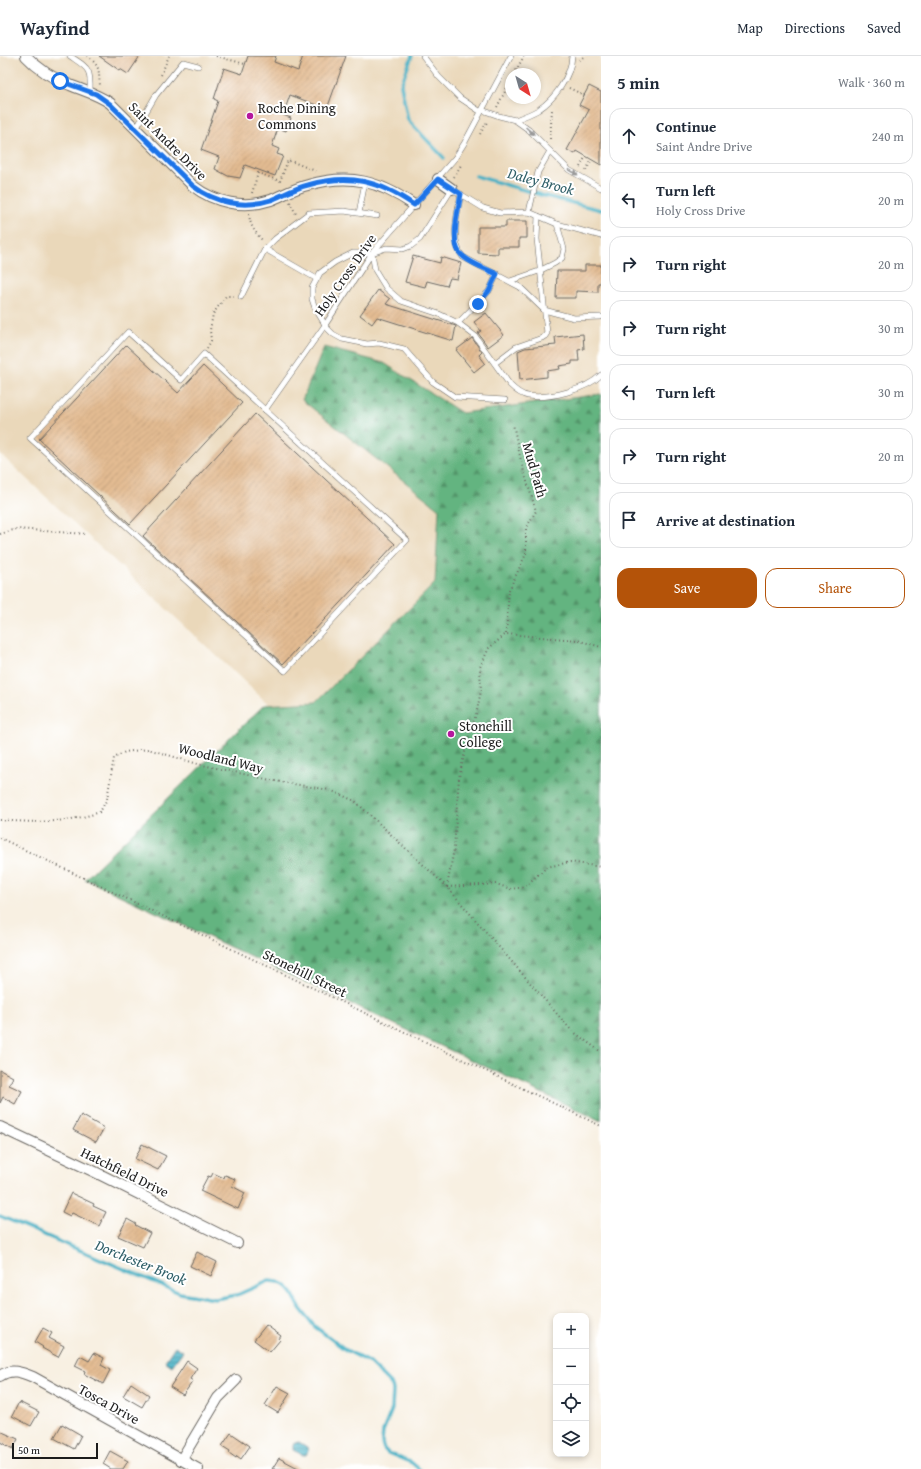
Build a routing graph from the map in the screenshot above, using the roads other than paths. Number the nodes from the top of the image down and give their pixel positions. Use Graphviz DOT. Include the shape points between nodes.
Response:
graph roads {
  1 [pos="26,56"];
  2 [pos="70,56"];
  3 [pos="423,56"];
  4 [pos="511,56"];
  5 [pos="572,56"];
  6 [pos="198,66"];
  7 [pos="90,92"];
  8 [pos="480,110"];
  9 [pos="515,120"];
  10 [pos="136,129"];
  11 [pos="550,151"];
  12 [pos="438,179"];
  13 [pos="365,182"];
  14 [pos="601,188"];
  15 [pos="457,192"];
  16 [pos="414,205"];
  17 [pos="529,212"];
  18 [pos="359,213"];
  19 [pos="377,216"];
  20 [pos="538,216"];
  21 [pos="557,224"];
  22 [pos="601,236"];
  23 [pos="267,247"];
  24 [pos="372,253"];
  25 [pos="540,271"];
  26 [pos="497,274"];
  27 [pos="317,279"];
  28 [pos="510,281"];
  29 [pos="241,297"];
  30 [pos="544,310"];
  31 [pos="601,317"];
  32 [pos="458,323"];
  33 [pos="325,325"];
  34 [pos="495,363"];
  35 [pos="601,375"];
  36 [pos="506,400"];
  37 [pos="265,410"];
  38 [pos="0,1127"];
  39 [pos="237,1243"];
  40 [pos="3,1374"];
  41 [pos="236,1380"];
  42 [pos="181,1460"];
  43 [pos="198,1469"];
  1 -- 7 [label="street, Saint Andre Drive" via="56,79"];
  2 -- 7 [label="lane" via="90,74"];
  3 -- 8 [label="lane" via="460,98"];
  4 -- 8 [label="lane, Holy Cross Drive"];
  5 -- 9 [label="lane" via="568,74 549,102"];
  6 -- 10 [label="lane" via="183,62 156,95"];
  7 -- 10 [label="street, Saint Andre Drive" via="110,104"];
  8 -- 9 [label="lane"];
  8 -- 12 [label="lane, Holy Cross Drive" via="455,158"];
  9 -- 11 [label="lane, one-way"];
  10 -- 13 [label="street, Saint Andre Drive" via="193,186 207,196 223,201 250,205 318,182"];
  11 -- 14 [label="lane, one-way" via="569,170"];
  11 -- 17 [label="lane" via="538,172"];
  12 -- 15 [label="street"];
  12 -- 16 [label="lane, Holy Cross Drive"];
  13 -- 16 [label="street, Saint Andre Drive" via="388,189"];
  13 -- 18 [label="lane"];
  15 -- 17 [label="lane" via="483,208 500,213"];
  15 -- 24 [label="lane" via="412,246 403,249 386,248"];
  15 -- 26 [label="lane" via="458,251 463,257"];
  16 -- 24 [label="lane, Holy Cross Drive"];
  17 -- 20 [label="lane"];
  18 -- 19 [label="lane"];
  18 -- 23 [label="lane" via="309,213"];
  20 -- 21 [label="lane"];
  20 -- 25 [label="lane"];
  21 -- 22 [label="lane"];
  21 -- 25 [label="lane" via="564,249 562,258"];
  23 -- 27 [label="lane"];
  23 -- 29 [label="lane"];
  24 -- 27 [label="lane" via="352,252 320,273"];
  24 -- 32 [label="lane" via="375,270 386,288 401,301"];
  24 -- 33 [label="lane, Holy Cross Drive"];
  25 -- 28 [label="lane"];
  25 -- 30 [label="lane"];
  26 -- 28 [label="lane"];
  26 -- 32 [label="lane" via="489,291"];
  27 -- 33 [label="lane" via="312,288 312,299"];
  28 -- 30 [label="lane"];
  30 -- 31 [label="lane" via="574,318"];
  30 -- 34 [label="lane" via="547,333 545,336 516,347"];
  32 -- 34 [label="lane" via="475,336"];
  33 -- 36 [label="lane" via="342,340 379,343 404,349 433,382 455,397"];
  33 -- 37 [label="lane, Holy Cross Drive"];
  34 -- 35 [label="lane" via="510,385 527,396 559,394 594,382"];
  37 -- 37 [label="lane" via="407,540 285,672 30,438 128,332 181,380 204,354"];
  38 -- 39 [label="street, Hatchfield Drive"];
  40 -- 42 [label="street, Tosca Drive" via="15,1371 33,1377"];
  41 -- 42 [label="street" via="218,1398"];
  42 -- 43 [label="street, Tosca Drive"];
}
